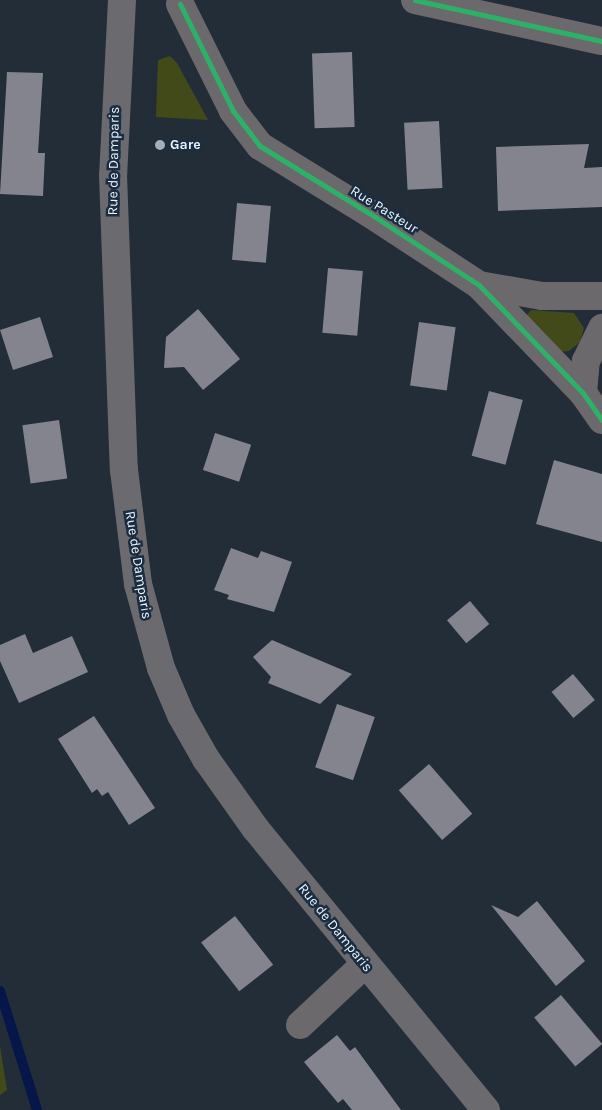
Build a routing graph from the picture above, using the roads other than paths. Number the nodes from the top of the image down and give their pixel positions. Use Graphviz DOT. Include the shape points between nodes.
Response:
graph roads {
  1 [pos="122,0"];
  2 [pos="416,0"];
  3 [pos="178,1"];
  4 [pos="602,41"];
  5 [pos="479,286"];
  6 [pos="602,296"];
  7 [pos="602,328"];
  8 [pos="582,393"];
  9 [pos="602,420"];
  10 [pos="364,965"];
  11 [pos="300,1025"];
  12 [pos="486,1110"];
  1 -- 10 [label="main road, Rue de Damparis" via="113,175 117,349 124,470 138,584 148,625 181,715 206,759 255,828"];
  2 -- 4 [label="street"];
  3 -- 5 [label="street, Rue Pasteur" via="229,103 260,146"];
  5 -- 6 [label="street" via="542,296"];
  5 -- 8 [label="street, Rue Pasteur"];
  7 -- 8 [label="street" via="586,361"];
  8 -- 9 [label="street, Rue Pasteur"];
  10 -- 11 [label="street"];
  10 -- 12 [label="main road, Rue de Damparis"];
}
